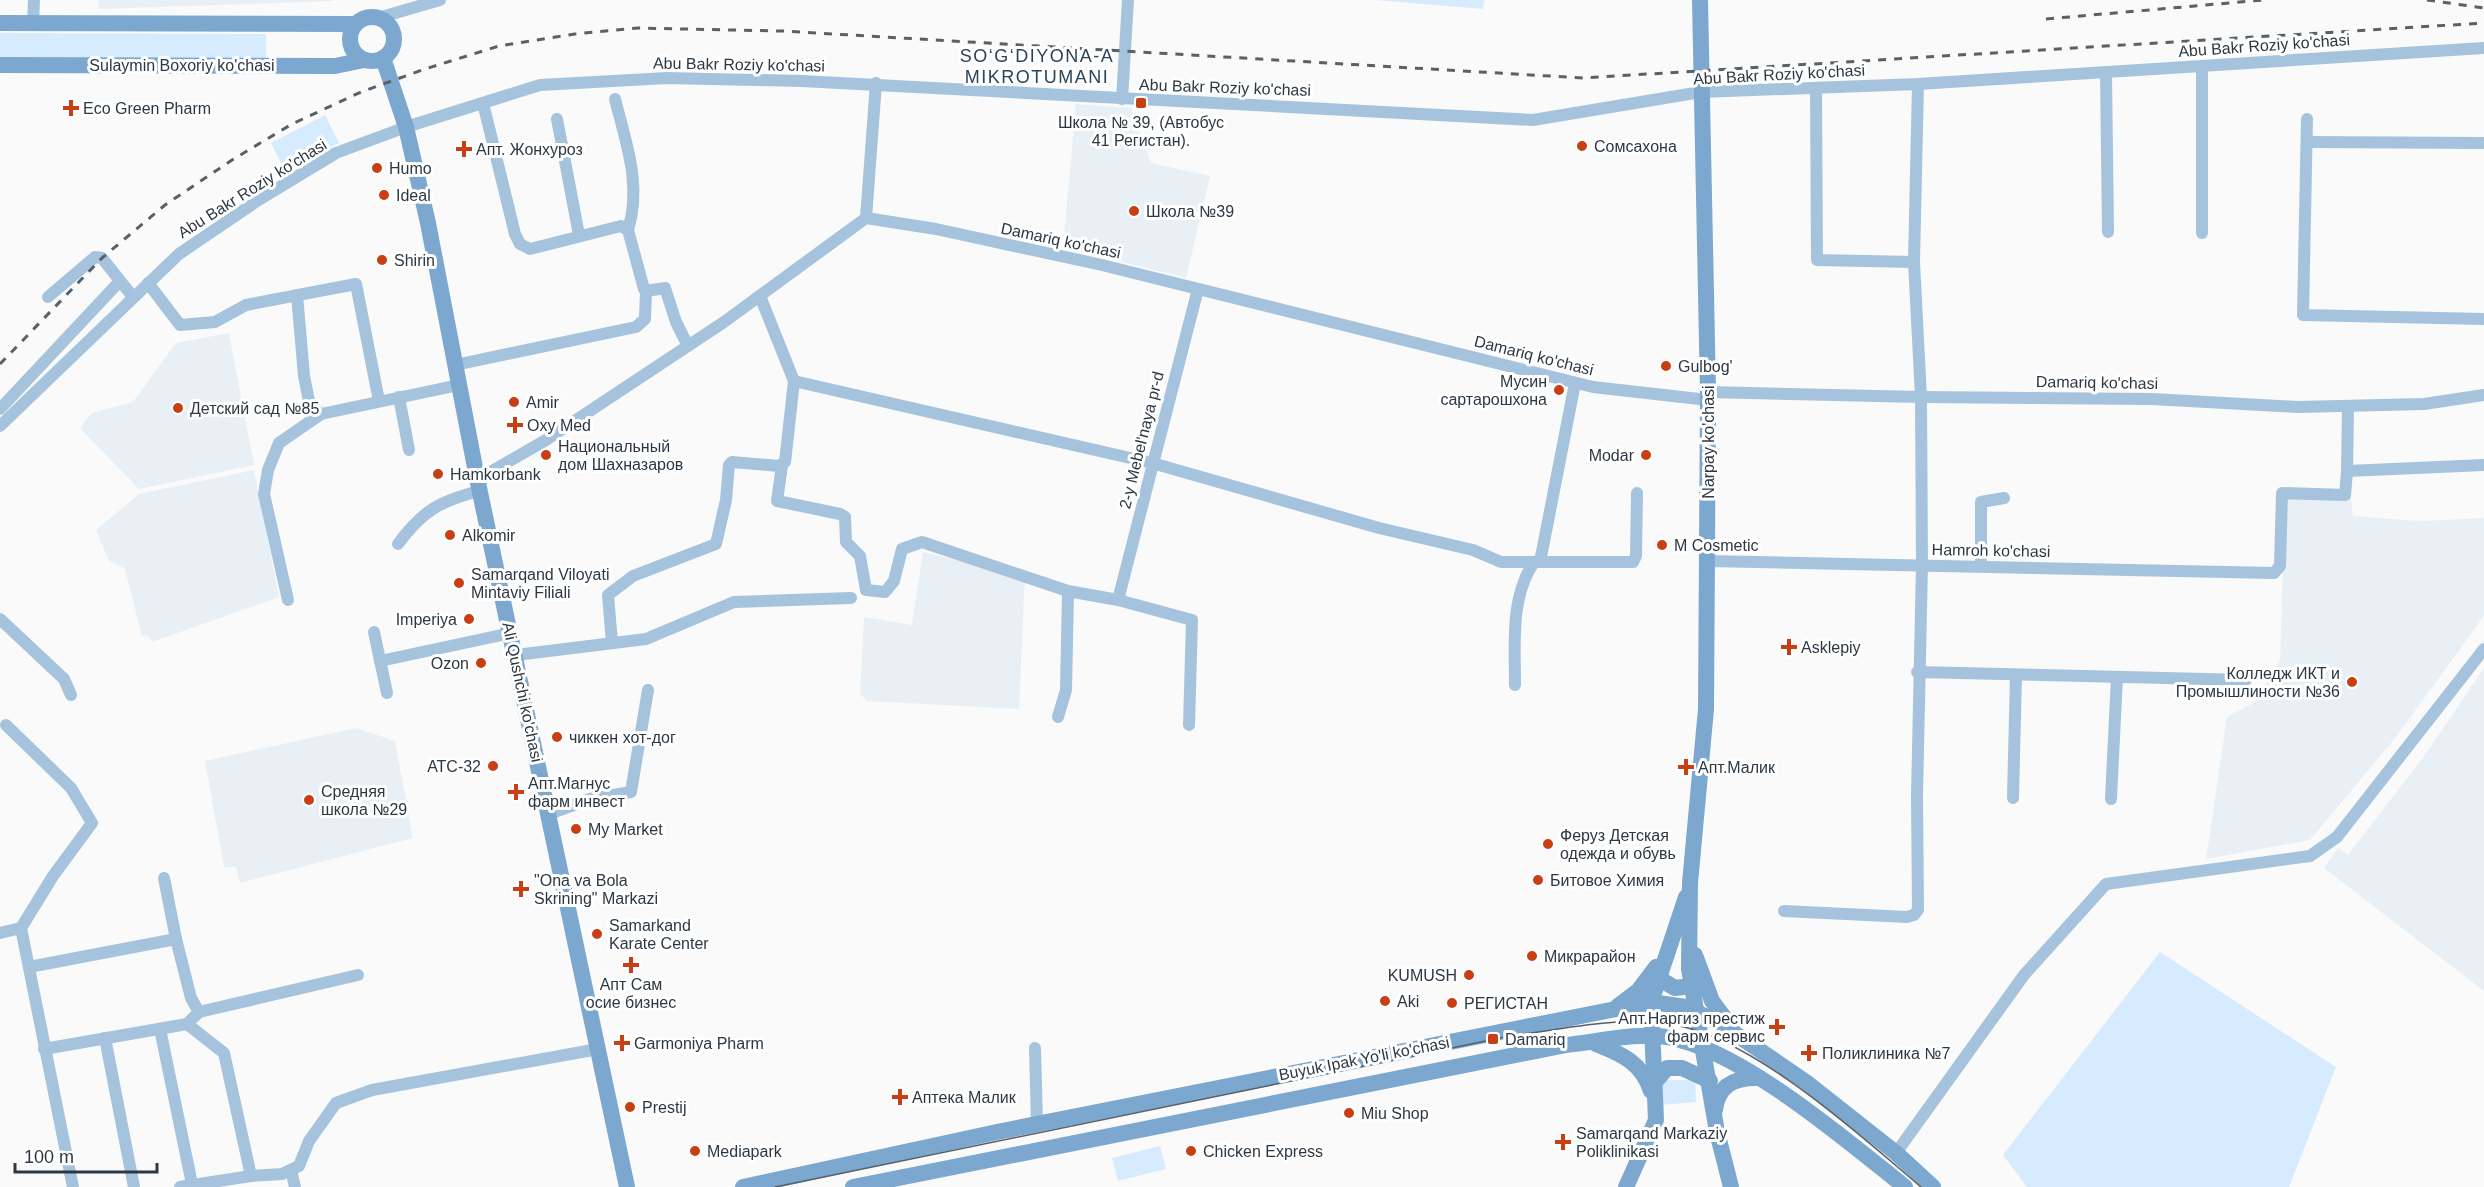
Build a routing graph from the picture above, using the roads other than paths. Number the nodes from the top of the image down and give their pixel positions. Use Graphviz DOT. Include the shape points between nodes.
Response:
graph roads {
  1 [pos="34,0"];
  2 [pos="375,0"];
  3 [pos="440,0"];
  4 [pos="1128,0"];
  5 [pos="1700,0"];
  6 [pos="378,18"];
  7 [pos="0,24"];
  8 [pos="33,24"];
  9 [pos="355,24"];
  10 [pos="335,25"];
  11 [pos="2484,48"];
  12 [pos="383,58"];
  13 [pos="364,60"];
  14 [pos="0,64"];
  15 [pos="335,66"];
  16 [pos="2202,66"];
  17 [pos="2106,72"];
  18 [pos="876,83"];
  19 [pos="1918,84"];
  20 [pos="1816,88"];
  21 [pos="1701,92"];
  22 [pos="615,99"];
  23 [pos="1122,99"];
  24 [pos="483,103"];
  25 [pos="557,119"];
  26 [pos="2307,119"];
  27 [pos="406,127"];
  28 [pos="2307,142"];
  29 [pos="2484,143"];
  30 [pos="866,218"];
  31 [pos="628,230"];
  32 [pos="2108,232"];
  33 [pos="2202,233"];
  34 [pos="579,236"];
  35 [pos="1914,262"];
  36 [pos="120,281"];
  37 [pos="148,283"];
  38 [pos="1198,289"];
  39 [pos="646,291"];
  40 [pos="297,295"];
  41 [pos="760,296"];
  42 [pos="48,297"];
  43 [pos="133,297"];
  44 [pos="2484,319"];
  45 [pos="688,346"];
  46 [pos="455,365"];
  47 [pos="794,381"];
  48 [pos="1575,382"];
  49 [pos="459,385"];
  50 [pos="2484,395"];
  51 [pos="1708,396"];
  52 [pos="399,398"];
  53 [pos="1922,398"];
  54 [pos="379,402"];
  55 [pos="2348,408"];
  56 [pos="0,409"];
  57 [pos="321,414"];
  58 [pos="0,426"];
  59 [pos="409,450"];
  60 [pos="1152,463"];
  61 [pos="782,465"];
  62 [pos="2484,465"];
  63 [pos="2347,471"];
  64 [pos="479,487"];
  65 [pos="1637,493"];
  66 [pos="2004,498"];
  67 [pos="398,544"];
  68 [pos="1707,561"];
  69 [pos="1537,562"];
  70 [pos="1922,565"];
  71 [pos="1981,566"];
  72 [pos="1068,591"];
  73 [pos="850,598"];
  74 [pos="288,600"];
  75 [pos="1118,600"];
  76 [pos="0,619"];
  77 [pos="374,632"];
  78 [pos="511,633"];
  79 [pos="612,643"];
  80 [pos="2484,650"];
  81 [pos="516,655"];
  82 [pos="380,661"];
  83 [pos="1917,672"];
  84 [pos="2016,675"];
  85 [pos="2117,677"];
  86 [pos="2246,680"];
  87 [pos="1515,685"];
  88 [pos="648,690"];
  89 [pos="387,693"];
  90 [pos="71,695"];
  91 [pos="1058,717"];
  92 [pos="6,725"];
  93 [pos="1189,725"];
  94 [pos="2013,798"];
  95 [pos="2111,799"];
  96 [pos="549,814"];
  97 [pos="164,879"];
  98 [pos="1690,884"];
  99 [pos="1784,911"];
  100 [pos="21,928"];
  101 [pos="0,933"];
  102 [pos="1689,934"];
  103 [pos="176,939"];
  104 [pos="1670,942"];
  105 [pos="29,967"];
  106 [pos="358,975"];
  107 [pos="1658,978"];
  108 [pos="1691,986"];
  109 [pos="1651,1002"];
  110 [pos="1612,1010"];
  111 [pos="1695,1011"];
  112 [pos="199,1012"];
  113 [pos="187,1024"];
  114 [pos="160,1029"];
  115 [pos="1653,1036"];
  116 [pos="1738,1036"];
  117 [pos="105,1038"];
  118 [pos="1593,1042"];
  119 [pos="1701,1046"];
  120 [pos="1035,1048"];
  121 [pos="44,1049"];
  122 [pos="598,1049"];
  123 [pos="1756,1078"];
  124 [pos="1710,1081"];
  125 [pos="1654,1082"];
  126 [pos="1655,1105"];
  127 [pos="1715,1114"];
  128 [pos="1037,1124"];
  129 [pos="1896,1154"];
  130 [pos="291,1170"];
  131 [pos="251,1176"];
  132 [pos="186,1186"];
  133 [pos="73,1187"];
  134 [pos="134,1187"];
  135 [pos="295,1187"];
  136 [pos="627,1187"];
  137 [pos="743,1187"];
  138 [pos="853,1187"];
  139 [pos="1626,1187"];
  140 [pos="1731,1187"];
  141 [pos="1905,1187"];
  142 [pos="1933,1187"];
  1 -- 8 [label="street"];
  2 -- 6 [label="main road"];
  3 -- 6 [label="street"];
  4 -- 23 [label="street"];
  5 -- 21 [label="main road, Narpay ko'chasi"];
  6 -- 9 [label="main road" via="365,17"];
  6 -- 12 [label="main road" via="393,33 392,48"];
  7 -- 8 [label="main road"];
  8 -- 10 [label="main road"];
  9 -- 10 [label="main road"];
  9 -- 13 [label="main road" via="350,45"];
  10 -- 15 [label="main road" via="346,39 346,54"];
  11 -- 16 [label="street, Abu Bakr Roziy ko'chasi"];
  12 -- 13 [label="main road"];
  12 -- 27 [label="main road, Ali Qushchi ko'chasi"];
  13 -- 15 [label="main road, Sulaymin Boxoriy ko'chasi"];
  14 -- 15 [label="main road, Sulaymin Boxoriy ko'chasi"];
  16 -- 17 [label="street, Abu Bakr Roziy ko'chasi"];
  16 -- 33 [label="street"];
  17 -- 19 [label="street, Abu Bakr Roziy ko'chasi"];
  17 -- 32 [label="street"];
  18 -- 23 [label="street, Abu Bakr Roziy ko'chasi"];
  18 -- 24 [label="street, Abu Bakr Roziy ko'chasi" via="667,78 540,85"];
  18 -- 30 [label="street"];
  19 -- 20 [label="street, Abu Bakr Roziy ko'chasi"];
  19 -- 35 [label="street"];
  20 -- 21 [label="street, Abu Bakr Roziy ko'chasi"];
  20 -- 35 [label="street" via="1817,261"];
  21 -- 23 [label="street, Abu Bakr Roziy ko'chasi" via="1533,120"];
  21 -- 51 [label="main road, Narpay ko'chasi"];
  22 -- 31 [label="street" via="634,176 634,209"];
  24 -- 27 [label="street, Abu Bakr Roziy ko'chasi"];
  24 -- 34 [label="street" via="520,244 530,249"];
  25 -- 34 [label="street"];
  26 -- 28 [label="street"];
  27 -- 37 [label="street, Abu Bakr Roziy ko'chasi" via="317,164 179,254"];
  27 -- 46 [label="main road, Ali Qushchi ko'chasi"];
  28 -- 29 [label="street"];
  28 -- 44 [label="street" via="2303,315"];
  30 -- 38 [label="street, Damariq ko'chasi" via="936,229"];
  30 -- 41 [label="street"];
  31 -- 34 [label="street" via="621,226"];
  31 -- 39 [label="street"];
  35 -- 53 [label="street"];
  36 -- 42 [label="street" via="102,258 95,256"];
  36 -- 43 [label="street"];
  36 -- 56 [label="street"];
  37 -- 40 [label="street" via="180,325 215,322 246,305"];
  37 -- 43 [label="street, Abu Bakr Roziy ko'chasi"];
  38 -- 48 [label="street, Damariq ko'chasi"];
  38 -- 60 [label="street, 2-y Mebel'naya pr-d"];
  39 -- 45 [label="street" via="666,288"];
  39 -- 46 [label="street" via="645,319 636,327"];
  40 -- 54 [label="street" via="356,284"];
  40 -- 57 [label="street" via="310,406"];
  41 -- 45 [label="street"];
  41 -- 47 [label="street"];
  43 -- 58 [label="street, Abu Bakr Roziy ko'chasi"];
  45 -- 64 [label="street" via="494,470"];
  46 -- 49 [label="main road, Ali Qushchi ko'chasi"];
  47 -- 60 [label="street"];
  47 -- 61 [label="street"];
  48 -- 51 [label="street, Damariq ko'chasi" via="1593,387"];
  48 -- 69 [label="street"];
  49 -- 52 [label="street"];
  49 -- 64 [label="main road, Ali Qushchi ko'chasi"];
  50 -- 55 [label="street, Damariq ko'chasi" via="2424,404"];
  51 -- 53 [label="street, Damariq ko'chasi"];
  51 -- 68 [label="main road, Narpay ko'chasi"];
  52 -- 54 [label="street"];
  52 -- 59 [label="street"];
  53 -- 55 [label="street, Damariq ko'chasi" via="2152,399"];
  53 -- 70 [label="street"];
  54 -- 57 [label="street"];
  55 -- 63 [label="street"];
  57 -- 74 [label="street" via="279,444 268,470 264,494"];
  60 -- 69 [label="street" via="1379,528 1473,550 1501,562"];
  60 -- 75 [label="street, 2-y Mebel'naya pr-d"];
  61 -- 72 [label="street" via="777,501 845,518 846,542 860,556 866,590 885,592 894,581 902,549 922,542"];
  61 -- 79 [label="street" via="729,465 716,544 633,576 608,595"];
  62 -- 63 [label="street"];
  63 -- 71 [label="street, Hamroh ko'chasi" via="2345,495 2282,493 2280,566 2274,573"];
  64 -- 67 [label="street" via="443,501 420,517"];
  64 -- 78 [label="main road, Ali Qushchi ko'chasi"];
  65 -- 69 [label="street" via="1633,562"];
  66 -- 71 [label="street" via="1981,502"];
  68 -- 70 [label="street, Hamroh ko'chasi"];
  68 -- 98 [label="main road, Narpay ko'chasi" via="1706,709"];
  69 -- 87 [label="street" via="1525,576 1519,593"];
  70 -- 71 [label="street, Hamroh ko'chasi"];
  70 -- 83 [label="street"];
  72 -- 75 [label="street"];
  72 -- 91 [label="street" via="1066,690"];
  73 -- 79 [label="street" via="734,602 646,639"];
  75 -- 93 [label="street" via="1192,620"];
  76 -- 90 [label="street" via="64,679"];
  77 -- 82 [label="street"];
  78 -- 81 [label="main road, Ali Qushchi ko'chasi"];
  78 -- 82 [label="street"];
  79 -- 81 [label="street"];
  80 -- 129 [label="street" via="2337,837 2310,856 2106,884 2024,975"];
  81 -- 96 [label="main road, Ali Qushchi ko'chasi"];
  82 -- 89 [label="street"];
  83 -- 84 [label="street"];
  83 -- 99 [label="street" via="1918,910 1907,917"];
  84 -- 85 [label="street"];
  84 -- 94 [label="street"];
  85 -- 86 [label="street"];
  85 -- 95 [label="street"];
  88 -- 96 [label="street" via="631,792 590,798"];
  92 -- 100 [label="street" via="71,788 92,823"];
  96 -- 122 [label="main road, Ali Qushchi ko'chasi"];
  97 -- 103 [label="street"];
  98 -- 102 [label="main road, Narpay ko'chasi"];
  98 -- 104 [label="main road, Narpay ko'chasi"];
  100 -- 101 [label="street"];
  100 -- 105 [label="street"];
  102 -- 108 [label="main road, Narpay ko'chasi"];
  102 -- 116 [label="main road" via="1712,1001"];
  103 -- 105 [label="street"];
  103 -- 112 [label="street" via="191,998"];
  104 -- 107 [label="main road, Narpay ko'chasi"];
  104 -- 110 [label="main road" via="1638,991"];
  105 -- 121 [label="street"];
  106 -- 112 [label="street"];
  107 -- 108 [label="main road" via="1675,988"];
  107 -- 109 [label="main road, Narpay ko'chasi"];
  108 -- 111 [label="main road, Narpay ko'chasi"];
  109 -- 110 [label="main road, Buyuk Ipak Yo'li ko'chasi"];
  109 -- 111 [label="main road, Buyuk Ipak Yo'li ko'chasi"];
  109 -- 115 [label="main road, Narpay ko'chasi"];
  110 -- 128 [label="main road, Buyuk Ipak Yo'li ko'chasi"];
  111 -- 116 [label="main road, Buyuk Ipak Yo'li ko'chasi"];
  111 -- 119 [label="main road, Narpay ko'chasi"];
  112 -- 113 [label="street"];
  113 -- 114 [label="street"];
  113 -- 131 [label="street" via="224,1053"];
  114 -- 117 [label="street"];
  114 -- 132 [label="street"];
  115 -- 118 [label="main road, Buyuk Ipak Yo'li ko'chasi"];
  115 -- 119 [label="main road, Buyuk Ipak Yo'li ko'chasi"];
  115 -- 125 [label="main road, Narpay ko'chasi"];
  116 -- 129 [label="main road, Buyuk Ipak Yo'li ko'chasi" via="1806,1082"];
  117 -- 121 [label="street"];
  117 -- 134 [label="street"];
  118 -- 126 [label="main road" via="1630,1059 1642,1070"];
  118 -- 138 [label="main road, Buyuk Ipak Yo'li ko'chasi"];
  119 -- 123 [label="main road, Buyuk Ipak Yo'li ko'chasi"];
  119 -- 124 [label="main road, Narpay ko'chasi"];
  120 -- 128 [label="street"];
  121 -- 133 [label="street"];
  122 -- 130 [label="street" via="372,1090 336,1103 309,1141 299,1166"];
  122 -- 136 [label="main road, Ali Qushchi ko'chasi"];
  123 -- 127 [label="main road" via="1737,1080 1720,1091"];
  123 -- 141 [label="main road, Buyuk Ipak Yo'li ko'chasi" via="1817,1118"];
  124 -- 125 [label="main road" via="1682,1068 1667,1068"];
  124 -- 127 [label="main road, Narpay ko'chasi"];
  125 -- 126 [label="main road, Narpay ko'chasi"];
  126 -- 139 [label="main road, Narpay ko'chasi" via="1656,1120"];
  127 -- 140 [label="main road, Narpay ko'chasi"];
  128 -- 137 [label="main road, Buyuk Ipak Yo'li ko'chasi"];
  129 -- 142 [label="main road, Buyuk Ipak Yo'li ko'chasi"];
  130 -- 131 [label="street"];
  130 -- 135 [label="street"];
  131 -- 132 [label="street"];
}
